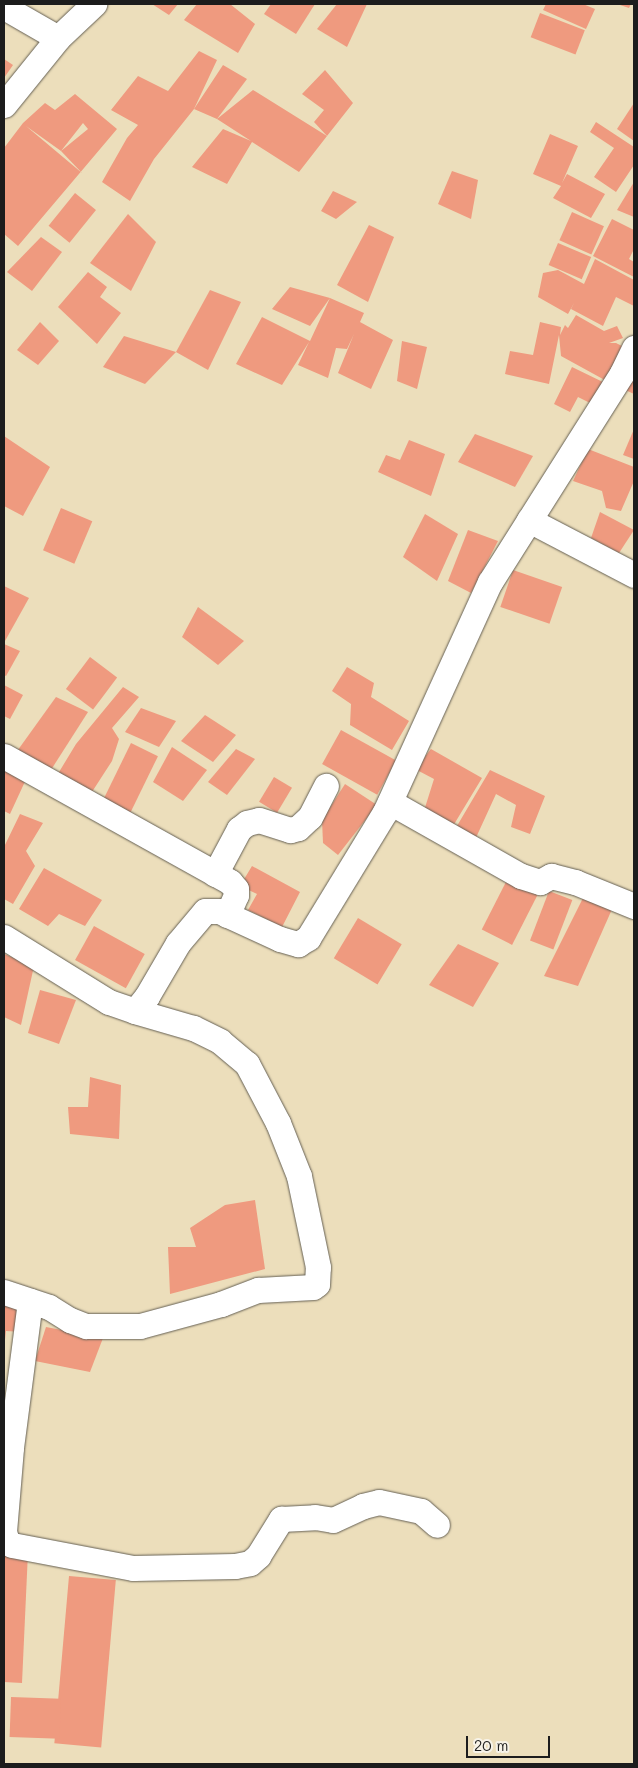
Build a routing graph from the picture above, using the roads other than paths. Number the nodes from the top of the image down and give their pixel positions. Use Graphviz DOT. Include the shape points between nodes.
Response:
graph roads {
  1 [pos="94,4"];
  2 [pos="4,7"];
  3 [pos="58,38"];
  4 [pos="4,105"];
  5 [pos="634,348"];
  6 [pos="529,520"];
  7 [pos="634,575"];
  8 [pos="4,756"];
  9 [pos="326,786"];
  10 [pos="390,802"];
  11 [pos="216,874"];
  12 [pos="634,906"];
  13 [pos="227,915"];
  14 [pos="4,937"];
  15 [pos="135,1011"];
  16 [pos="4,1292"];
  17 [pos="30,1301"];
  18 [pos="437,1525"];
  1 -- 3 [label="street"];
  2 -- 3 [label="street"];
  3 -- 4 [label="street"];
  5 -- 6 [label="street" via="622,374"];
  6 -- 7 [label="street"];
  6 -- 10 [label="street" via="490,582"];
  8 -- 11 [label="street"];
  9 -- 11 [label="street" via="310,818 298,828 290,830 260,820 246,823 239,829"];
  10 -- 12 [label="street" via="521,876 540,882 551,876 567,880"];
  10 -- 13 [label="street" via="308,938 298,944 280,939"];
  11 -- 13 [label="street" via="236,889"];
  13 -- 15 [label="street" via="219,911 205,911 178,943"];
  14 -- 15 [label="street" via="109,1002"];
  15 -- 17 [label="street" via="193,1028 220,1041 246,1064 278,1123 299,1176 318,1267 316,1284 258,1290 221,1304 140,1326 86,1326"];
  16 -- 17 [label="street"];
  17 -- 18 [label="street" via="6,1514 5,1537 12,1544 133,1568 235,1566 250,1563 258,1556 281,1518 333,1520 379,1502 421,1511"];
}
